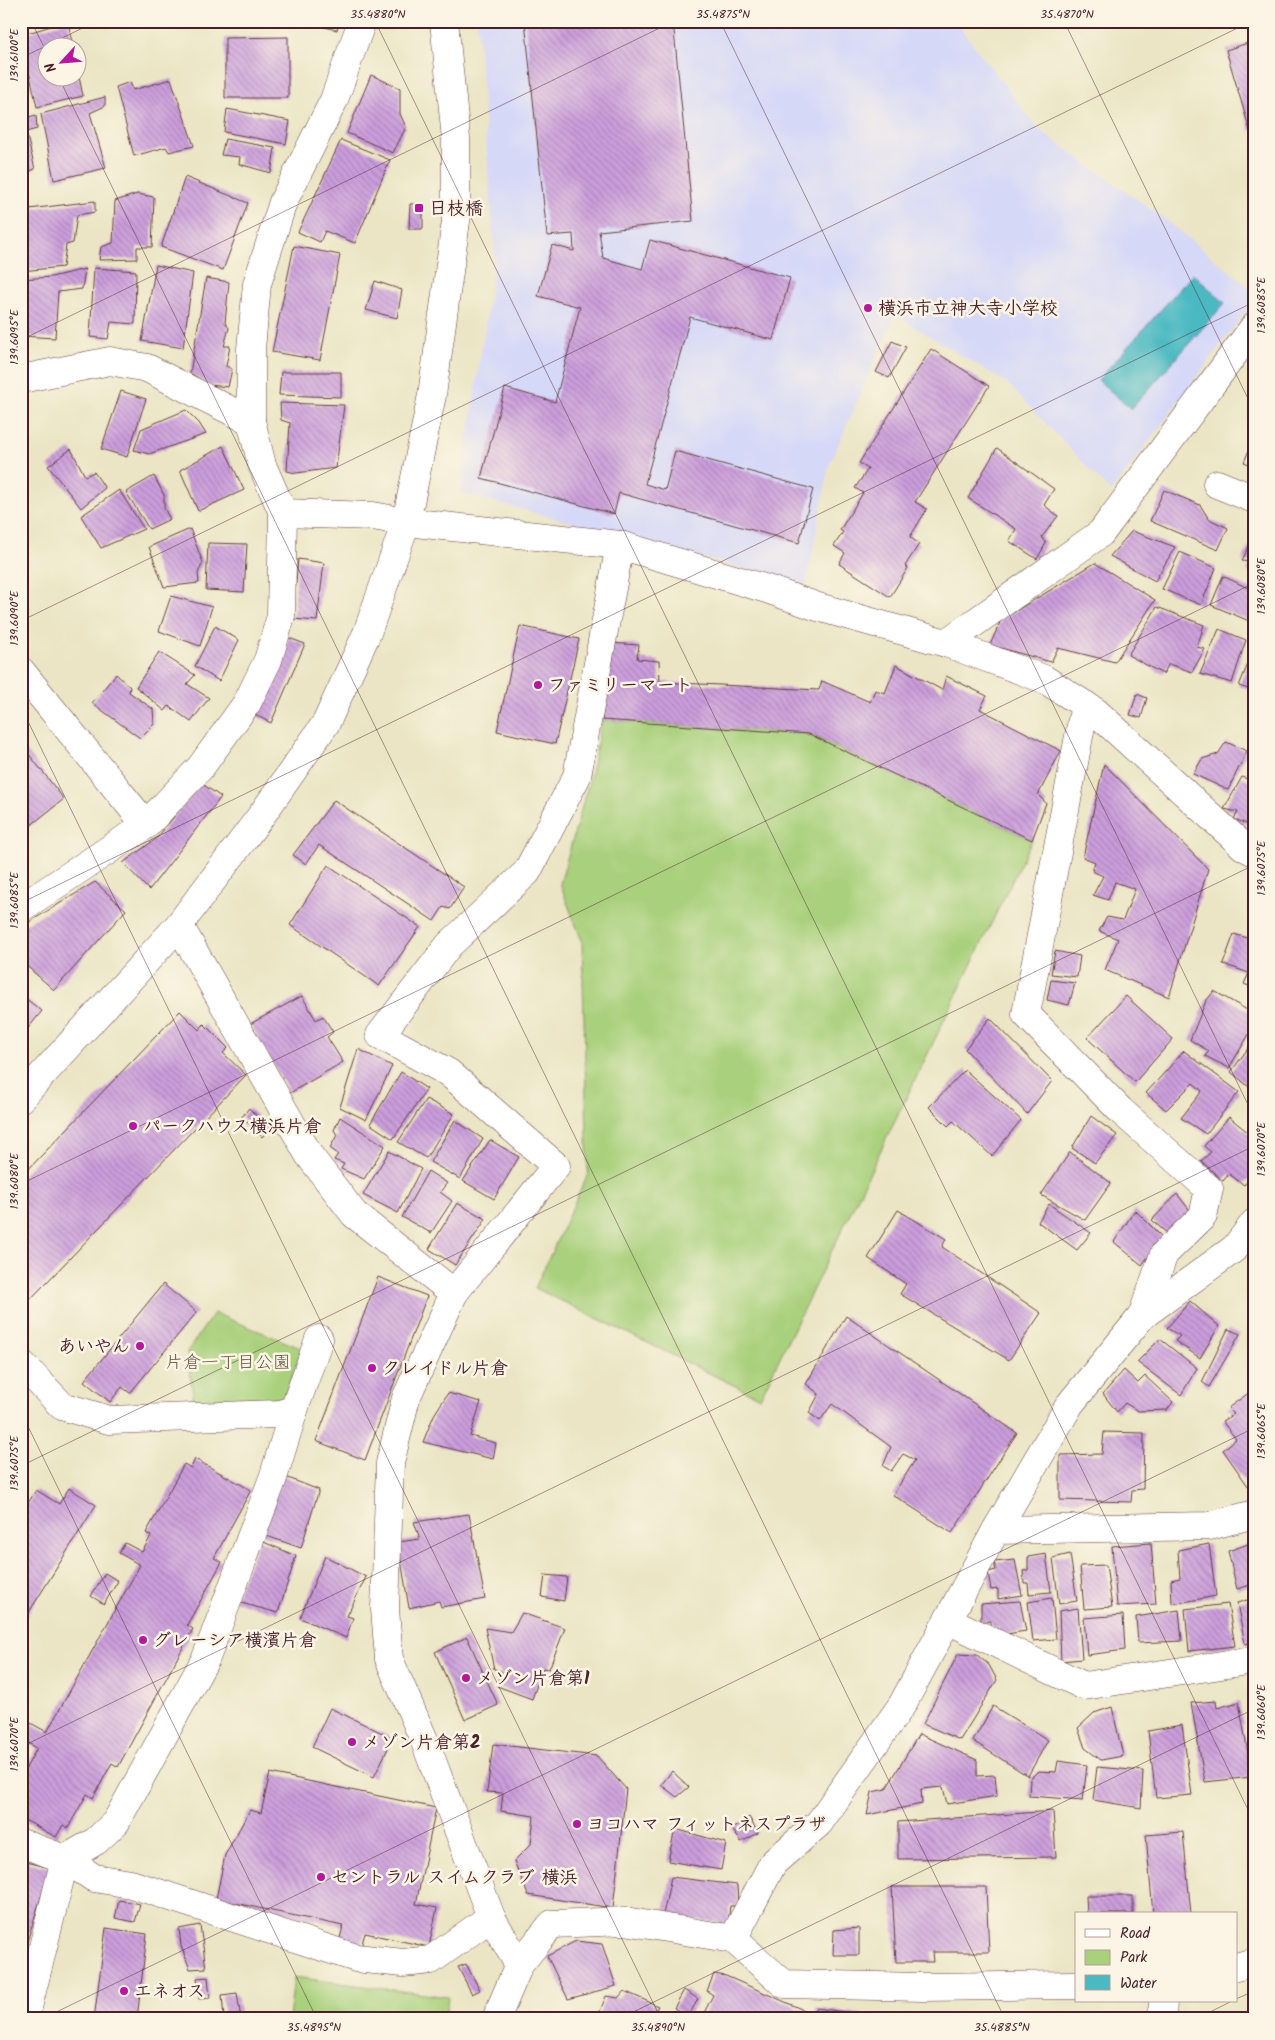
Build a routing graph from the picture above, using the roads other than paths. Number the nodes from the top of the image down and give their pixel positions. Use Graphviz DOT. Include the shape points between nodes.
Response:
graph roads {
  1 [pos="362,21"];
  2 [pos="444,21"];
  3 [pos="1254,326"];
  4 [pos="21,379"];
  5 [pos="251,421"];
  6 [pos="1217,484"];
  7 [pos="1254,500"];
  8 [pos="283,513"];
  9 [pos="406,522"];
  10 [pos="620,544"];
  11 [pos="946,643"];
  12 [pos="21,671"];
  13 [pos="1084,705"];
  14 [pos="146,825"];
  15 [pos="1254,852"];
  16 [pos="21,908"];
  17 [pos="179,925"];
  18 [pos="21,1098"];
  19 [pos="1254,1223"];
  20 [pos="454,1293"];
  21 [pos="1142,1316"];
  22 [pos="319,1339"];
  23 [pos="21,1363"];
  24 [pos="294,1410"];
  25 [pos="1254,1514"];
  26 [pos="996,1530"];
  27 [pos="948,1620"];
  28 [pos="1254,1660"];
  29 [pos="21,1843"];
  30 [pos="65,1859"];
  31 [pos="491,1917"];
  32 [pos="733,1940"];
  33 [pos="1254,1962"];
  34 [pos="519,1965"];
  35 [pos="1238,1966"];
  36 [pos="1075,1985"];
  37 [pos="1163,2002"];
  38 [pos="25,2019"];
  39 [pos="496,2019"];
  40 [pos="1162,2019"];
  1 -- 5 [label="street" via="334,100 283,202 257,284 251,349"];
  2 -- 9 [label="street" via="456,139 456,221 432,395"];
  3 -- 11 [label="street" via="1163,464 1101,533"];
  4 -- 5 [label="street" via="110,361 147,368"];
  5 -- 8 [label="street" via="262,466"];
  6 -- 7 [label="street"];
  8 -- 9 [label="street" via="373,516"];
  8 -- 14 [label="street" via="280,616 268,660 247,703 200,768"];
  9 -- 10 [label="street"];
  9 -- 17 [label="street" via="367,633 326,723"];
  10 -- 11 [label="street" via="818,607"];
  10 -- 20 [label="street" via="577,776 527,872 449,945 380,1035 449,1073 556,1166"];
  11 -- 13 [label="street" via="1044,679"];
  12 -- 14 [label="street"];
  13 -- 15 [label="street" via="1096,712 1243,846"];
  13 -- 21 [label="street" via="1026,1014 1120,1110 1209,1189 1203,1216 1164,1254"];
  14 -- 16 [label="street"];
  17 -- 18 [label="street"];
  17 -- 20 [label="street" via="309,1156 354,1214"];
  19 -- 21 [label="street" via="1235,1248"];
  20 -- 31 [label="street" via="406,1398 390,1463 385,1609 389,1659 425,1742"];
  21 -- 26 [label="street" via="1070,1404"];
  22 -- 24 [label="street"];
  23 -- 24 [label="street" via="62,1406 109,1420 278,1414"];
  24 -- 30 [label="street" via="273,1478 206,1658 116,1822 96,1841"];
  25 -- 26 [label="street" via="1210,1526"];
  26 -- 27 [label="street"];
  27 -- 28 [label="street" via="1084,1686"];
  27 -- 32 [label="street" via="902,1705 820,1823 773,1863"];
  29 -- 30 [label="street"];
  30 -- 31 [label="street" via="94,1878 131,1884 356,1958 403,1963 431,1960"];
  30 -- 38 [label="street"];
  31 -- 34 [label="street"];
  32 -- 34 [label="street" via="624,1921 552,1924"];
  32 -- 36 [label="street" via="784,1984 923,1987"];
  33 -- 35 [label="street"];
  34 -- 39 [label="street"];
  37 -- 40 [label="street"];
}
